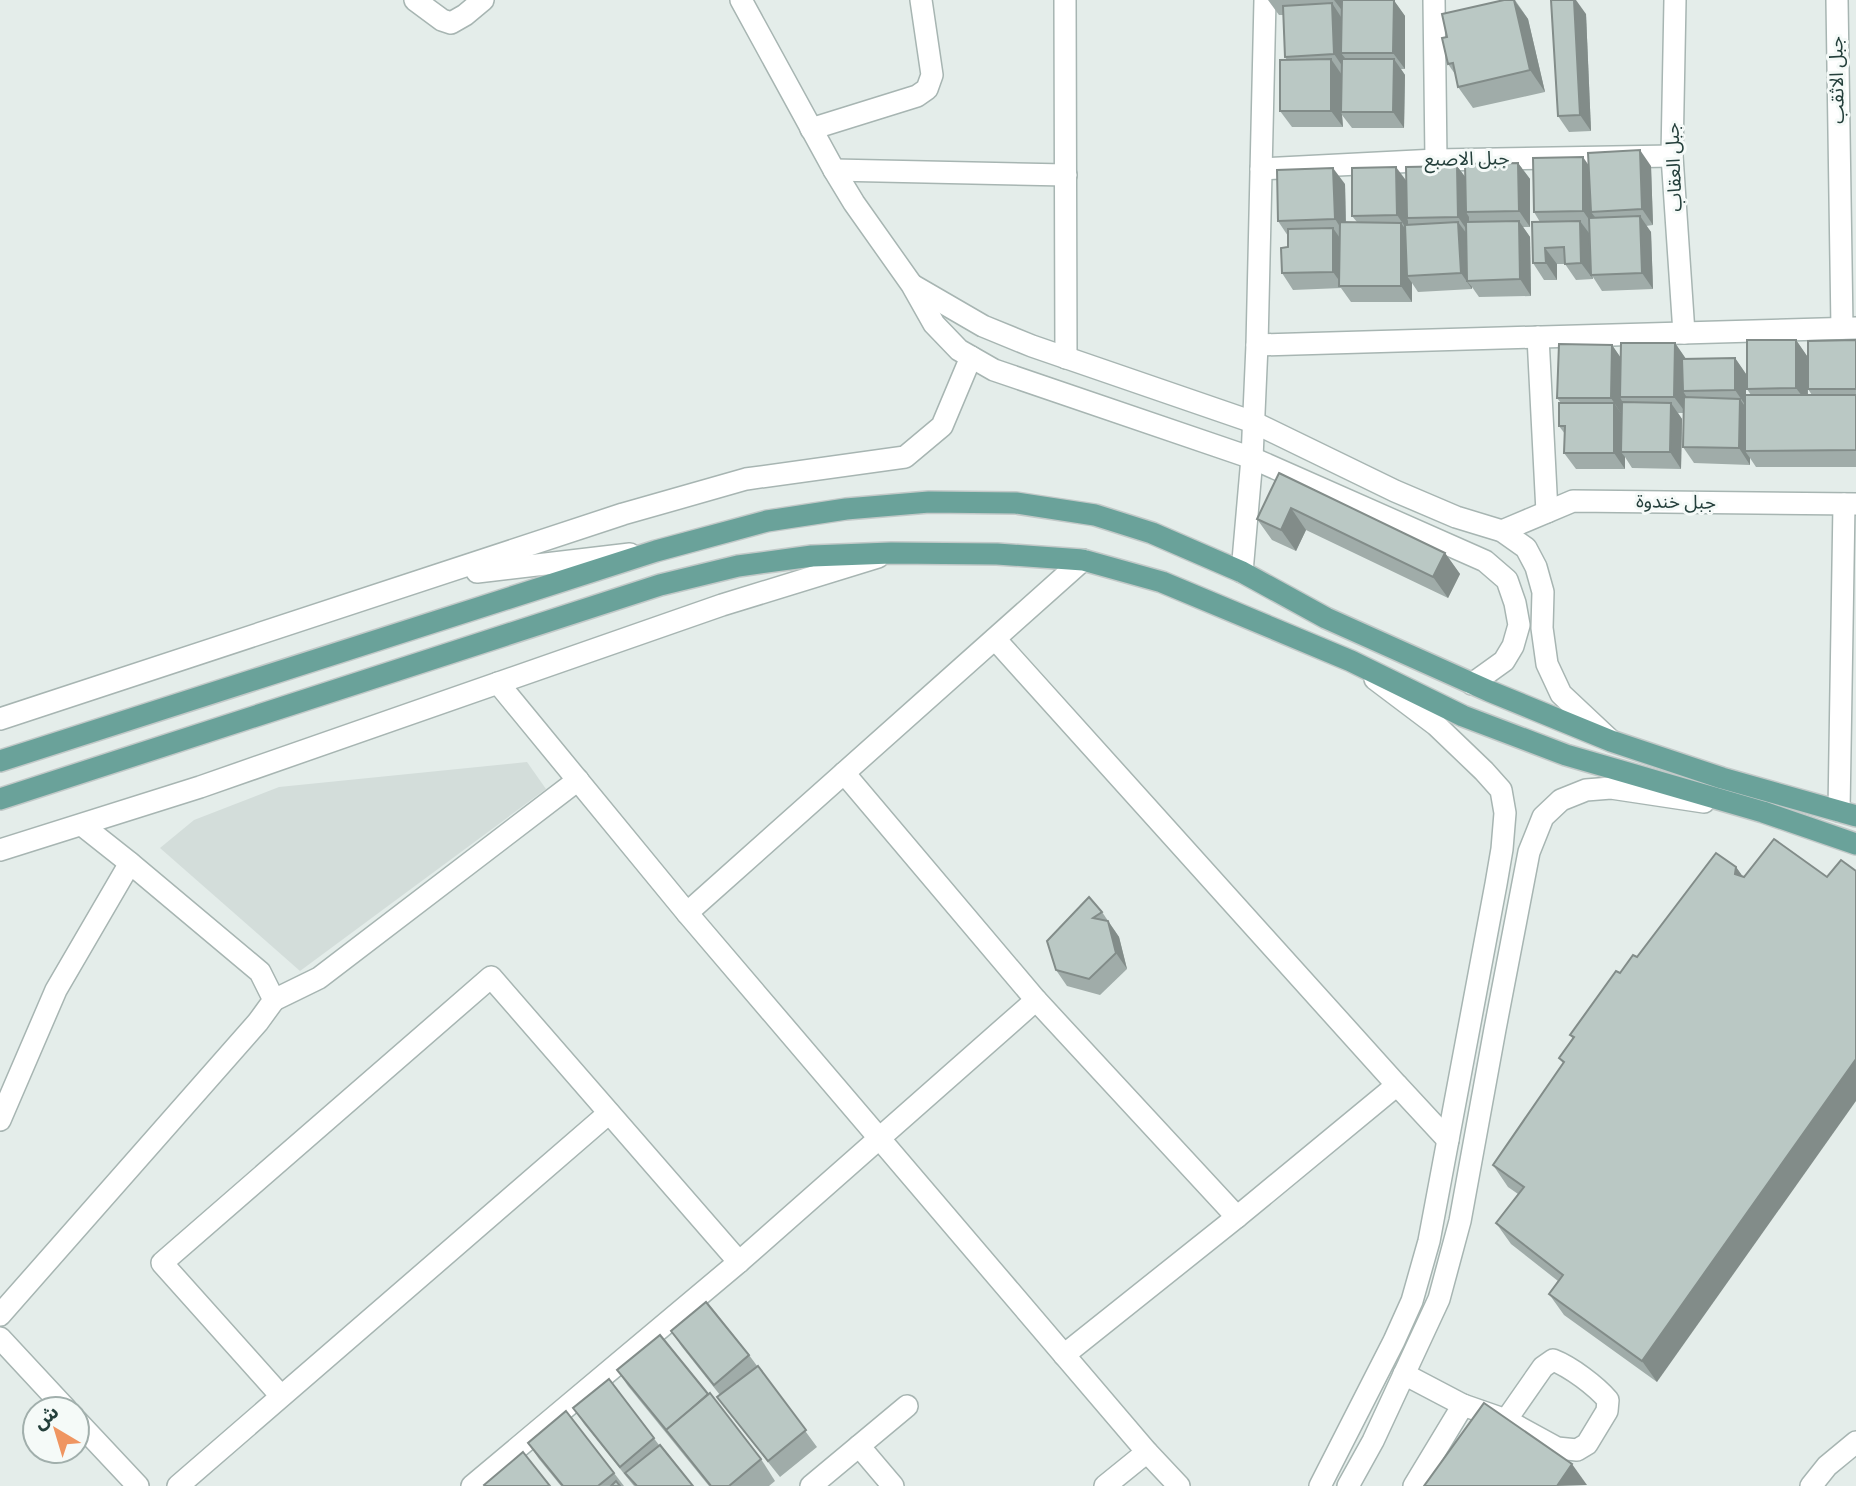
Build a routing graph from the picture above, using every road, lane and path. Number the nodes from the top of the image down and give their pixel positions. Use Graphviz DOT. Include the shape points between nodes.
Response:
graph roads {
  1 [pos="415,0"];
  2 [pos="483,0"];
  3 [pos="741,0"];
  4 [pos="920,0"];
  5 [pos="1065,0"];
  6 [pos="1265,0"];
  7 [pos="1434,0"];
  8 [pos="1675,0"];
  9 [pos="1837,0"];
  10 [pos="811,129"];
  11 [pos="1672,156"];
  12 [pos="1436,160"];
  13 [pos="1261,169"];
  14 [pos="834,170"];
  15 [pos="1066,175"];
  16 [pos="912,285"];
  17 [pos="1849,328"];
  18 [pos="1684,333"];
  19 [pos="1538,337"];
  20 [pos="1257,345"];
  21 [pos="971,357"];
  22 [pos="1066,358"];
  23 [pos="1253,422"];
  24 [pos="1252,458"];
  25 [pos="1850,504"];
  26 [pos="1547,512"];
  27 [pos="1502,531"];
  28 [pos="656,551"];
  29 [pos="891,553"];
  30 [pos="1083,560"];
  31 [pos="1242,572"];
  32 [pos="432,578"];
  33 [pos="995,639"];
  34 [pos="1351,661"];
  35 [pos="498,683"];
  36 [pos="1472,684"];
  37 [pos="0,719"];
  38 [pos="1611,741"];
  39 [pos="0,761"];
  40 [pos="844,773"];
  41 [pos="578,780"];
  42 [pos="0,799"];
  43 [pos="1763,812"];
  44 [pos="1847,813"];
  45 [pos="82,825"];
  46 [pos="1856,844"];
  47 [pos="0,850"];
  48 [pos="130,863"];
  49 [pos="687,913"];
  50 [pos="274,1000"];
  51 [pos="1036,1000"];
  52 [pos="1397,1085"];
  53 [pos="609,1113"];
  54 [pos="0,1120"];
  55 [pos="880,1138"];
  56 [pos="1448,1140"];
  57 [pos="1237,1217"];
  58 [pos="740,1262"];
  59 [pos="0,1315"];
  60 [pos="0,1338"];
  61 [pos="1064,1355"];
  62 [pos="1404,1374"];
  63 [pos="53,1395"];
  64 [pos="281,1396"];
  65 [pos="1463,1405"];
  66 [pos="907,1406"];
  67 [pos="1506,1420"];
  68 [pos="91,1436"];
  69 [pos="1856,1442"];
  70 [pos="859,1446"];
  71 [pos="1147,1452"];
  72 [pos="138,1486"];
  73 [pos="178,1486"];
  74 [pos="472,1486"];
  75 [pos="811,1486"];
  76 [pos="893,1486"];
  77 [pos="1105,1486"];
  78 [pos="1179,1486"];
  79 [pos="1320,1486"];
  80 [pos="1348,1486"];
  81 [pos="1414,1486"];
  82 [pos="1811,1486"];
  1 -- 2 [label="street" via="452,23"];
  3 -- 10 [label="street"];
  4 -- 10 [label="street" via="932,75 927,89"];
  5 -- 15 [label="street"];
  6 -- 13 [label="street"];
  7 -- 12 [label="street"];
  8 -- 11 [label="street, جبل العقاب"];
  9 -- 17 [label="street, جبل الاثقب"];
  10 -- 14 [label="street"];
  11 -- 12 [label="street, جبل الاصبع"];
  11 -- 18 [label="street, جبل العقاب"];
  12 -- 13 [label="street, جبل الاصبع"];
  13 -- 20 [label="street"];
  14 -- 15 [label="street"];
  14 -- 16 [label="street"];
  15 -- 22 [label="street"];
  16 -- 21 [label="street" via="934,324"];
  16 -- 22 [label="street" via="983,326"];
  17 -- 18 [label="street"];
  18 -- 19 [label="street"];
  19 -- 20 [label="street"];
  19 -- 26 [label="street"];
  20 -- 23 [label="street"];
  21 -- 24 [label="street" via="1044,388"];
  21 -- 32 [label="street" via="942,426 905,457 746,479"];
  22 -- 23 [label="street"];
  23 -- 24 [label="street"];
  23 -- 27 [label="street" via="1395,491"];
  24 -- 31 [label="street"];
  24 -- 36 [label="street" via="1485,561 1507,580 1519,625 1513,646 1504,661"];
  25 -- 26 [label="street, جبل خندوة" via="1573,502"];
  25 -- 44 [label="street"];
  26 -- 27 [label="street, جبل خندوة"];
  27 -- 38 [label="street" via="1526,548 1536,568 1543,592 1547,664 1561,694"];
  28 -- 31 [label="main road" via="767,521 846,509 929,502 1016,503 1095,515 1152,533"];
  28 -- 32 [label="street"];
  28 -- 39 [label="main road"];
  29 -- 30 [label="main road"];
  29 -- 35 [label="street"];
  29 -- 42 [label="main road" via="812,556 738,566 660,585"];
  30 -- 33 [label="street"];
  30 -- 34 [label="main road" via="1162,582"];
  31 -- 36 [label="main road" via="1326,618"];
  32 -- 37 [label="street"];
  33 -- 40 [label="street"];
  33 -- 52 [label="street"];
  34 -- 43 [label="main road" via="1463,716 1566,755"];
  34 -- 56 [label="street" via="1436,725 1501,790 1505,813 1502,849"];
  35 -- 41 [label="street"];
  35 -- 45 [label="street"];
  36 -- 38 [label="main road"];
  38 -- 44 [label="main road"];
  40 -- 49 [label="street"];
  40 -- 51 [label="street"];
  41 -- 49 [label="street"];
  41 -- 50 [label="street" via="320,978"];
  43 -- 46 [label="main road"];
  43 -- 62 [label="street" via="1611,788 1586,790 1561,800 1543,817 1529,852 1460,1222 1439,1299"];
  45 -- 47 [label="street"];
  45 -- 48 [label="street"];
  48 -- 50 [label="street" via="260,972"];
  48 -- 54 [label="street" via="56,990"];
  49 -- 55 [label="street"];
  50 -- 59 [label="street"];
  51 -- 55 [label="street"];
  51 -- 57 [label="street"];
  52 -- 56 [label="street"];
  52 -- 57 [label="street"];
  53 -- 58 [label="street"];
  53 -- 64 [label="street"];
  53 -- 64 [label="street" via="491,977 162,1263"];
  55 -- 58 [label="street"];
  55 -- 61 [label="street"];
  56 -- 79 [label="street" via="1412,1301"];
  57 -- 61 [label="street"];
  58 -- 74 [label="street"];
  60 -- 63 [label="street"];
  61 -- 71 [label="street"];
  62 -- 65 [label="street"];
  62 -- 80 [label="street"];
  64 -- 73 [label="street"];
  65 -- 67 [label="street"];
  65 -- 81 [label="street"];
  66 -- 70 [label="street"];
  67 -- 67 [label="street" via="1543,1367 1553,1360 1608,1400 1607,1411 1587,1444 1577,1450 1558,1448"];
  68 -- 72 [label="street"];
  69 -- 82 [label="street"];
  70 -- 75 [label="street"];
  70 -- 76 [label="street"];
  71 -- 77 [label="street"];
  71 -- 78 [label="street"];
}
